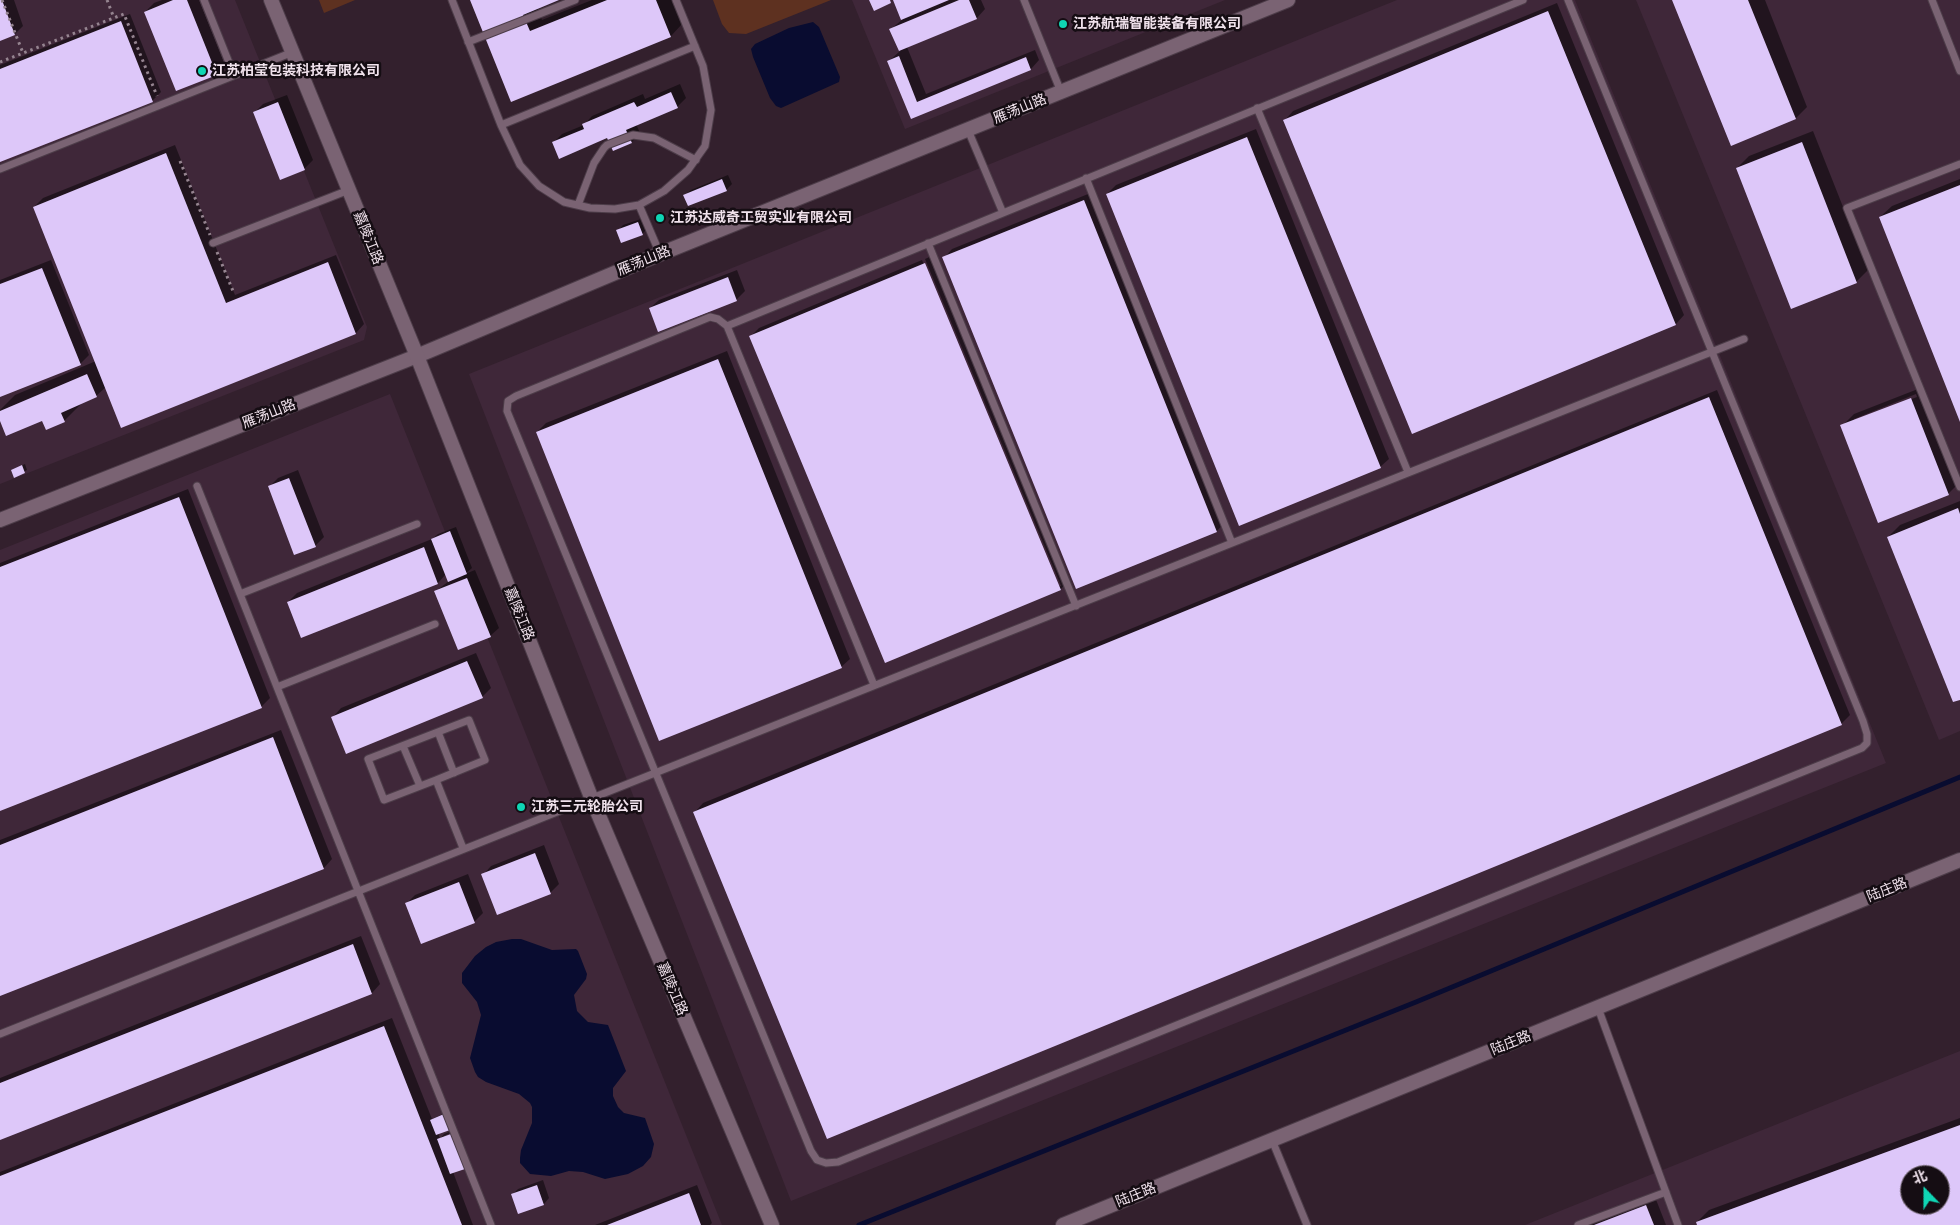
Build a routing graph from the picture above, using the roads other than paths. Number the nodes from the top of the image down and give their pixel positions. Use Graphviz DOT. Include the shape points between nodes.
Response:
graph roads {
  1 [pos="204,0"];
  2 [pos="271,0"];
  3 [pos="452,0"];
  4 [pos="575,0"];
  5 [pos="676,0"];
  6 [pos="1024,0"];
  7 [pos="1288,0"];
  8 [pos="1522,0"];
  9 [pos="1568,0"];
  10 [pos="1932,0"];
  11 [pos="468,42"];
  12 [pos="695,46"];
  13 [pos="293,52"];
  14 [pos="1960,71"];
  15 [pos="234,75"];
  16 [pos="1061,92"];
  17 [pos="1257,108"];
  18 [pos="501,125"];
  19 [pos="968,130"];
  20 [pos="696,160"];
  21 [pos="1960,164"];
  22 [pos="0,169"];
  23 [pos="1086,178"];
  24 [pos="349,190"];
  25 [pos="578,205"];
  26 [pos="639,205"];
  27 [pos="1003,213"];
  28 [pos="213,243"];
  29 [pos="928,243"];
  30 [pos="660,254"];
  31 [pos="727,326"];
  32 [pos="1744,339"];
  33 [pos="1713,351"];
  34 [pos="417,356"];
  35 [pos="1408,472"];
  36 [pos="197,486"];
  37 [pos="1960,487"];
  38 [pos="0,520"];
  39 [pos="417,524"];
  40 [pos="1232,543"];
  41 [pos="240,594"];
  42 [pos="1076,606"];
  43 [pos="435,624"];
  44 [pos="874,685"];
  45 [pos="277,687"];
  46 [pos="438,732"];
  47 [pos="404,746"];
  48 [pos="656,771"];
  49 [pos="454,773"];
  50 [pos="436,780"];
  51 [pos="420,786"];
  52 [pos="591,797"];
  53 [pos="463,848"];
  54 [pos="1960,860"];
  55 [pos="358,890"];
  56 [pos="1598,1008"];
  57 [pos="0,1034"];
  58 [pos="1272,1140"];
  59 [pos="1666,1192"];
  60 [pos="492,1225"];
  61 [pos="772,1225"];
  62 [pos="1063,1225"];
  63 [pos="1307,1225"];
  64 [pos="1578,1225"];
  65 [pos="1678,1225"];
  1 -- 15 [label="lane"];
  2 -- 13 [label="street, 嘉陵江路"];
  3 -- 11 [label="lane"];
  4 -- 11 [label="lane"];
  5 -- 12 [label="lane"];
  6 -- 16 [label="lane"];
  7 -- 16 [label="street, 雁荡山路"];
  8 -- 17 [label="lane"];
  9 -- 33 [label="lane"];
  10 -- 14 [label="lane"];
  11 -- 18 [label="lane"];
  12 -- 18 [label="lane"];
  12 -- 20 [label="lane" via="703,66 712,110 705,146"];
  13 -- 15 [label="lane"];
  13 -- 24 [label="street, 嘉陵江路"];
  15 -- 22 [label="lane"];
  16 -- 19 [label="street, 雁荡山路"];
  17 -- 23 [label="lane"];
  17 -- 35 [label="lane"];
  18 -- 25 [label="lane" via="520,165 539,186 564,202"];
  19 -- 27 [label="lane"];
  19 -- 30 [label="street, 雁荡山路"];
  20 -- 25 [label="lane" via="654,138 633,135 604,148 594,163"];
  20 -- 26 [label="lane" via="664,191"];
  21 -- 37 [label="lane" via="1848,208"];
  23 -- 27 [label="lane"];
  23 -- 40 [label="lane"];
  24 -- 28 [label="lane"];
  24 -- 34 [label="street, 嘉陵江路"];
  25 -- 26 [label="lane" via="614,209"];
  26 -- 30 [label="lane"];
  27 -- 29 [label="lane"];
  29 -- 31 [label="lane"];
  29 -- 42 [label="lane"];
  30 -- 34 [label="street, 雁荡山路"];
  31 -- 44 [label="lane"];
  31 -- 48 [label="lane" via="710,317 508,401 507,411"];
  32 -- 33 [label="lane"];
  33 -- 35 [label="lane"];
  33 -- 48 [label="lane" via="1863,721 1867,743 1862,748 838,1162 817,1160 811,1151"];
  34 -- 38 [label="street, 雁荡山路"];
  34 -- 52 [label="street, 嘉陵江路"];
  35 -- 40 [label="lane"];
  36 -- 41 [label="lane"];
  39 -- 41 [label="lane"];
  40 -- 42 [label="lane"];
  41 -- 45 [label="lane"];
  42 -- 44 [label="lane"];
  43 -- 45 [label="lane"];
  44 -- 48 [label="lane"];
  45 -- 55 [label="lane"];
  46 -- 47 [label="lane"];
  46 -- 49 [label="lane"];
  46 -- 49 [label="lane" via="469,720 485,760"];
  47 -- 51 [label="lane"];
  47 -- 51 [label="lane" via="368,760 384,800"];
  48 -- 52 [label="lane"];
  49 -- 50 [label="lane"];
  50 -- 51 [label="lane"];
  50 -- 53 [label="lane"];
  52 -- 53 [label="lane"];
  52 -- 61 [label="street, 嘉陵江路"];
  53 -- 55 [label="lane"];
  54 -- 56 [label="street, 陆庄路"];
  55 -- 57 [label="lane"];
  55 -- 60 [label="lane"];
  56 -- 58 [label="street, 陆庄路"];
  56 -- 59 [label="lane"];
  58 -- 62 [label="street, 陆庄路"];
  58 -- 63 [label="lane"];
  59 -- 64 [label="lane"];
  59 -- 65 [label="lane"];
}
